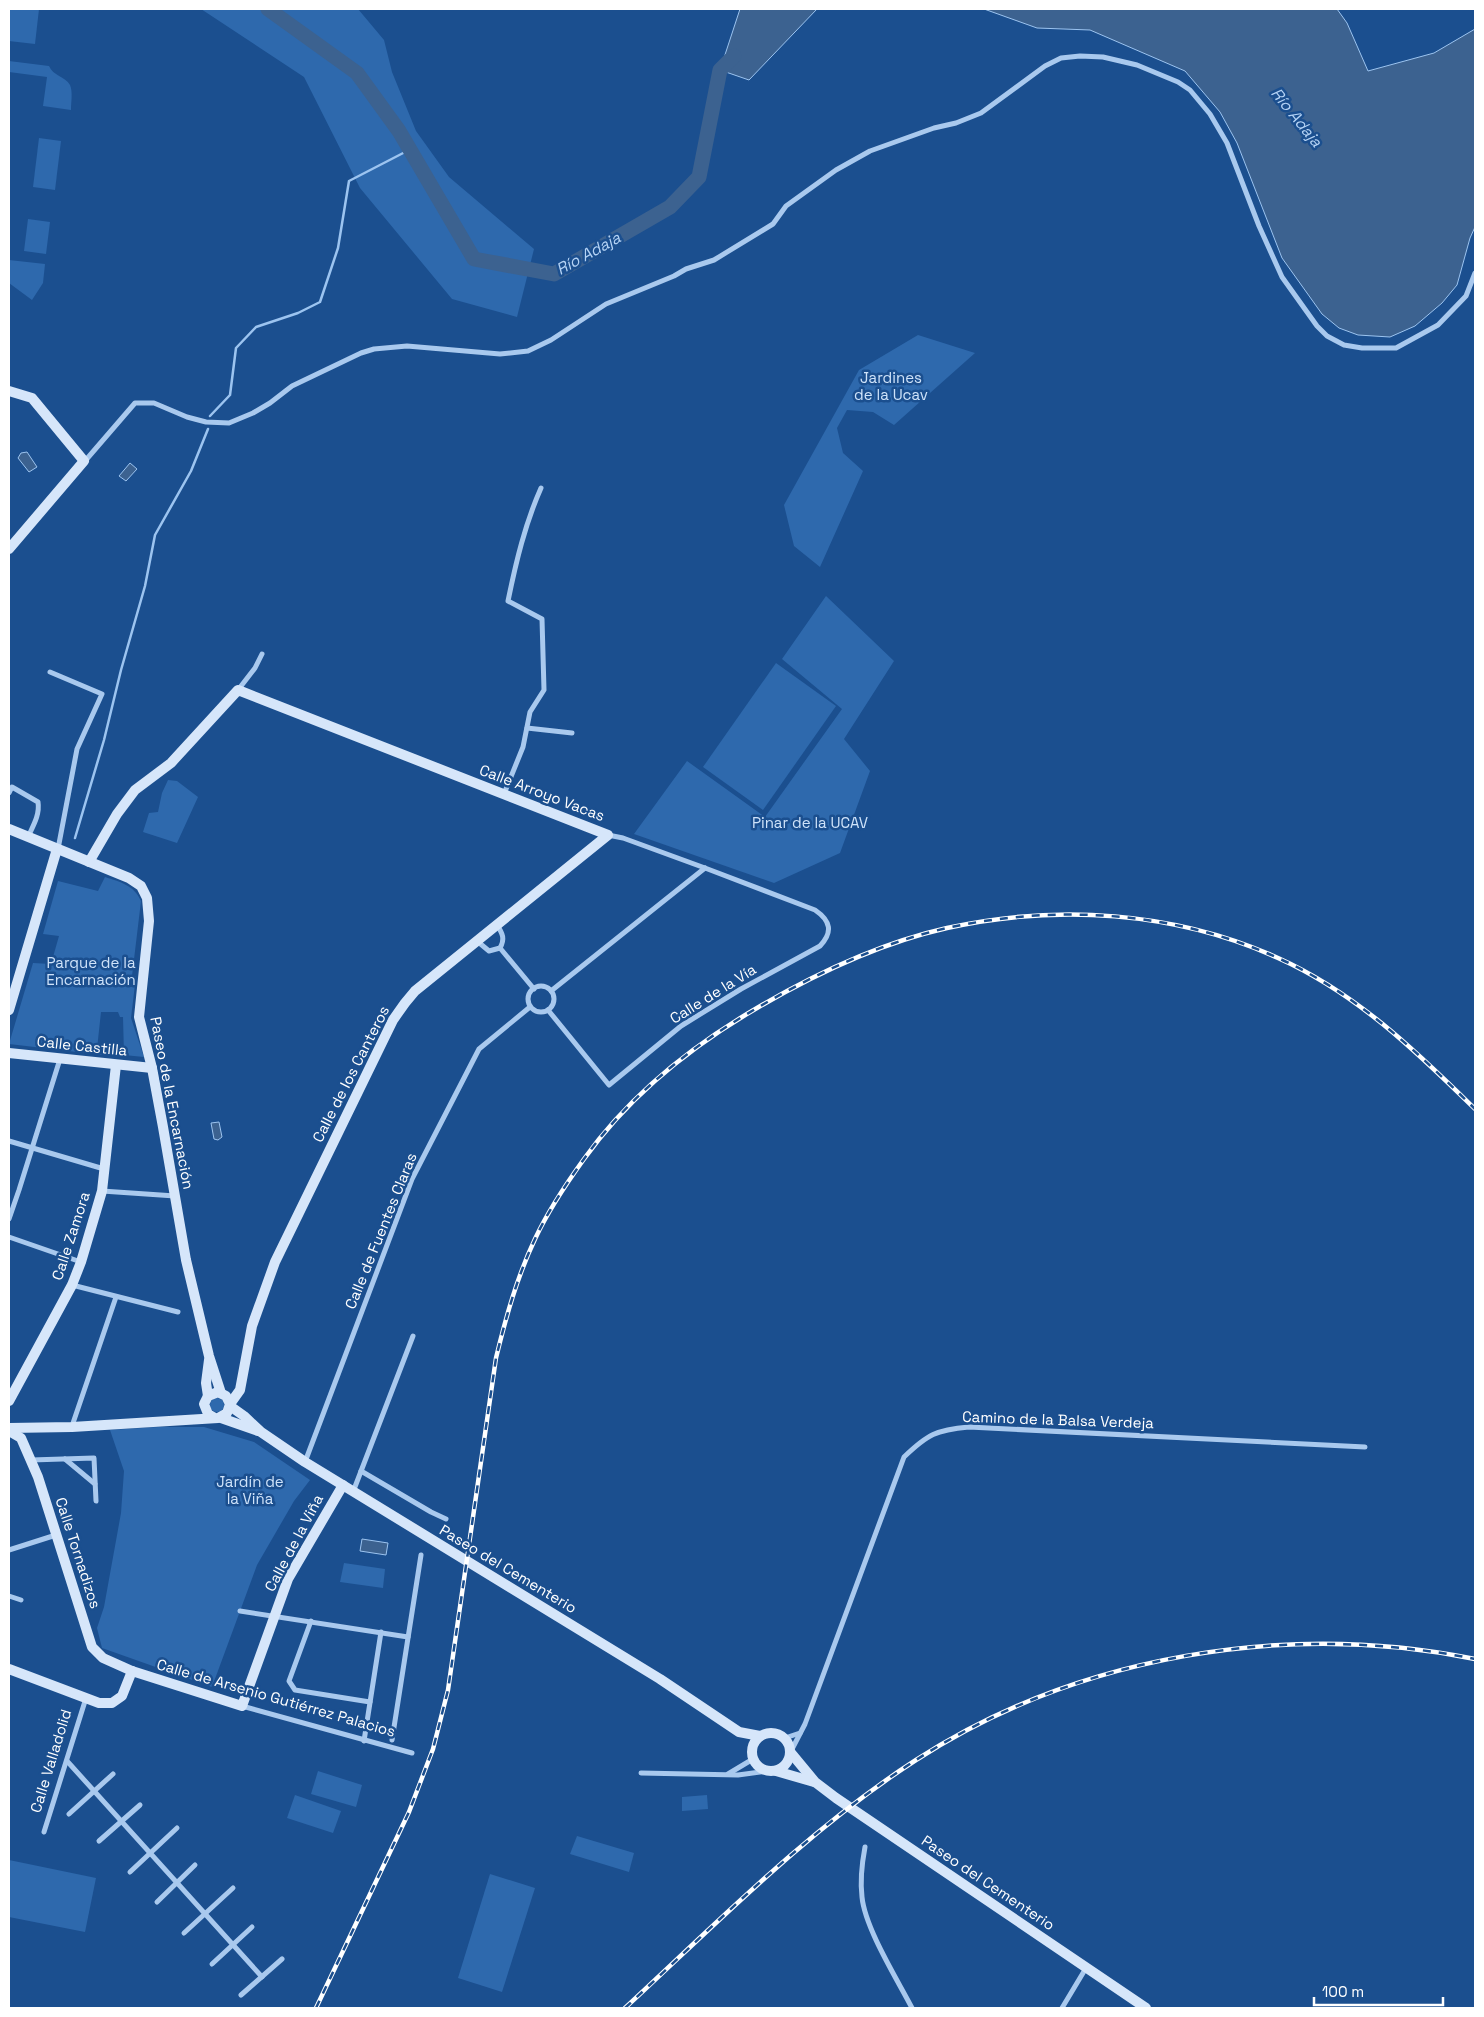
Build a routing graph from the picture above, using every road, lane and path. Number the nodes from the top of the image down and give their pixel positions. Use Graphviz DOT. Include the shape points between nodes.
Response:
graph roads {
  1 [pos="1475,273"];
  2 [pos="9,391"];
  3 [pos="84,461"];
  4 [pos="541,488"];
  5 [pos="9,549"];
  6 [pos="262,654"];
  7 [pos="50,672"];
  8 [pos="238,690"];
  9 [pos="527,728"];
  10 [pos="572,733"];
  11 [pos="9,793"];
  12 [pos="504,795"];
  13 [pos="9,829"];
  14 [pos="9,835"];
  15 [pos="608,835"];
  16 [pos="26,837"];
  17 [pos="58,849"];
  18 [pos="81,858"];
  19 [pos="705,868"];
  20 [pos="496,925"];
  21 [pos="829,927"];
  22 [pos="477,941"];
  23 [pos="500,948"];
  24 [pos="534,989"];
  25 [pos="551,991"];
  26 [pos="530,1007"];
  27 [pos="9,1010"];
  28 [pos="548,1010"];
  29 [pos="9,1053"];
  30 [pos="60,1059"];
  31 [pos="116,1065"];
  32 [pos="152,1068"];
  33 [pos="9,1142"];
  34 [pos="33,1147"];
  35 [pos="105,1169"];
  36 [pos="102,1191"];
  37 [pos="175,1196"];
  38 [pos="9,1220"];
  39 [pos="9,1238"];
  40 [pos="81,1262"];
  41 [pos="72,1285"];
  42 [pos="116,1296"];
  43 [pos="178,1312"];
  44 [pos="412,1336"];
  45 [pos="209,1356"];
  46 [pos="242,1377"];
  47 [pos="223,1393"];
  48 [pos="208,1396"];
  49 [pos="9,1401"];
  50 [pos="230,1405"];
  51 [pos="204,1408"];
  52 [pos="218,1418"];
  53 [pos="185,1420"];
  54 [pos="72,1426"];
  55 [pos="9,1429"];
  56 [pos="261,1432"];
  57 [pos="1365,1447"];
  58 [pos="65,1459"];
  59 [pos="31,1460"];
  60 [pos="305,1462"];
  61 [pos="361,1471"];
  62 [pos="95,1484"];
  63 [pos="343,1485"];
  64 [pos="353,1492"];
  65 [pos="96,1501"];
  66 [pos="446,1519"];
  67 [pos="56,1536"];
  68 [pos="9,1550"];
  69 [pos="421,1555"];
  70 [pos="9,1596"];
  71 [pos="21,1600"];
  72 [pos="240,1611"];
  73 [pos="273,1616"];
  74 [pos="311,1621"];
  75 [pos="381,1632"];
  76 [pos="408,1637"];
  77 [pos="9,1669"];
  78 [pos="132,1671"];
  79 [pos="86,1698"];
  80 [pos="370,1702"];
  81 [pos="242,1706"];
  82 [pos="739,1732"];
  83 [pos="800,1733"];
  84 [pos="760,1736"];
  85 [pos="785,1738"];
  86 [pos="392,1740"];
  87 [pos="364,1741"];
  88 [pos="412,1753"];
  89 [pos="790,1753"];
  90 [pos="753,1754"];
  91 [pos="67,1761"];
  92 [pos="772,1771"];
  93 [pos="641,1773"];
  94 [pos="113,1774"];
  95 [pos="725,1775"];
  96 [pos="815,1782"];
  97 [pos="94,1791"];
  98 [pos="140,1805"];
  99 [pos="68,1814"];
  100 [pos="121,1821"];
  101 [pos="177,1828"];
  102 [pos="44,1832"];
  103 [pos="100,1841"];
  104 [pos="865,1847"];
  105 [pos="150,1853"];
  106 [pos="195,1865"];
  107 [pos="130,1872"];
  108 [pos="177,1883"];
  109 [pos="233,1888"];
  110 [pos="157,1902"];
  111 [pos="205,1914"];
  112 [pos="252,1927"];
  113 [pos="184,1933"];
  114 [pos="233,1945"];
  115 [pos="282,1960"];
  116 [pos="212,1964"];
  117 [pos="1087,1968"];
  118 [pos="262,1977"];
  119 [pos="241,1995"];
  120 [pos="912,2008"];
  121 [pos="1062,2008"];
  122 [pos="1146,2008"];
  1 -- 3 [label="street" via="1466,296 1438,325 1396,348 1344,345 1317,326 1282,277 1227,143 1210,114 1190,90 1137,65 1102,57 1061,58 1045,66 982,113 870,151 836,170 786,206 773,224 730,251 606,304 528,351 500,354 406,346 374,349 292,386 253,413 229,423 187,417 154,403 135,403"];
  2 -- 3 [label="street" via="32,398"];
  3 -- 5 [label="street"];
  4 -- 9 [label="street" via="531,510 508,601 542,619 544,690 530,712"];
  6 -- 8 [label="street"];
  7 -- 17 [label="street" via="102,694 77,749"];
  8 -- 12 [label="street, Calle Arroyo Vacas"];
  8 -- 18 [label="street" via="171,763 135,790"];
  9 -- 10 [label="street"];
  9 -- 12 [label="street"];
  11 -- 16 [label="street" via="12,787 38,802 37,816"];
  12 -- 15 [label="street, Calle Arroyo Vacas"];
  13 -- 16 [label="street"];
  14 -- 16 [label="street"];
  15 -- 19 [label="street, Calle Arroyo Vacas"];
  15 -- 20 [label="street, Calle de los Canteros"];
  16 -- 17 [label="street, Paseo de la Encarnación"];
  17 -- 18 [label="street, Paseo de la Encarnación"];
  17 -- 27 [label="street"];
  18 -- 32 [label="street, Paseo de la Encarnación" via="129,878 141,886 147,898 148,921 139,1018"];
  19 -- 21 [label="street, Calle Arroyo Vacas" via="815,910 825,917"];
  19 -- 25 [label="street"];
  20 -- 22 [label="street, Calle de los Canteros"];
  20 -- 23 [label="street" via="504,942"];
  21 -- 28 [label="street, Calle de la Vía" via="828,938 820,946 681,1026 609,1086"];
  22 -- 23 [label="street" via="489,951"];
  22 -- 46 [label="street, Calle de los Canteros" via="415,992 393,1020 275,1262 252,1326"];
  23 -- 24 [label="street"];
  24 -- 25 [label="street" via="541,986"];
  24 -- 26 [label="street" via="528,995"];
  25 -- 28 [label="street" via="553,999"];
  26 -- 28 [label="street" via="541,1012"];
  26 -- 60 [label="street, Calle de Fuentes Claras" via="479,1049 412,1179"];
  29 -- 30 [label="street, Calle Castilla"];
  30 -- 31 [label="street, Calle Castilla"];
  30 -- 34 [label="street"];
  31 -- 32 [label="street, Calle Castilla"];
  31 -- 35 [label="street, Calle Zamora"];
  32 -- 37 [label="street, Paseo de la Encarnación"];
  33 -- 34 [label="street"];
  34 -- 35 [label="street"];
  34 -- 38 [label="street"];
  35 -- 36 [label="street, Calle Zamora"];
  36 -- 37 [label="street"];
  36 -- 40 [label="street, Calle Zamora"];
  37 -- 45 [label="street, Paseo de la Encarnación" via="186,1260"];
  39 -- 40 [label="street"];
  40 -- 41 [label="street, Calle Zamora"];
  41 -- 42 [label="street"];
  41 -- 49 [label="street, Calle Zamora"];
  42 -- 43 [label="street"];
  42 -- 54 [label="street"];
  44 -- 61 [label="street"];
  45 -- 47 [label="street, Paseo de la Encarnación"];
  45 -- 48 [label="street, Paseo de la Encarnación"];
  46 -- 47 [label="street" via="233,1388"];
  46 -- 50 [label="street, Calle de los Canteros" via="240,1390"];
  47 -- 48 [label="street" via="214,1392"];
  47 -- 50 [label="street"];
  48 -- 51 [label="street"];
  50 -- 52 [label="street" via="227,1413"];
  50 -- 56 [label="street, Paseo del Cementerio"];
  51 -- 52 [label="street" via="208,1414"];
  51 -- 53 [label="street, Paseo del Cementerio"];
  52 -- 53 [label="street, Paseo del Cementerio"];
  52 -- 56 [label="street, Paseo del Cementerio"];
  53 -- 54 [label="street, Paseo del Cementerio"];
  54 -- 55 [label="street, Paseo del Cementerio"];
  55 -- 59 [label="street, Calle Tornadizos" via="21,1438"];
  56 -- 60 [label="street, Paseo del Cementerio"];
  57 -- 83 [label="street, Camino de la Balsa Verdeja" via="969,1426 944,1429 924,1438 904,1457"];
  58 -- 59 [label="street"];
  58 -- 62 [label="street"];
  58 -- 62 [label="street" via="94,1458"];
  59 -- 67 [label="street, Calle Tornadizos"];
  60 -- 63 [label="street, Paseo del Cementerio"];
  61 -- 64 [label="street"];
  61 -- 66 [label="street"];
  62 -- 65 [label="street"];
  63 -- 64 [label="street, Paseo del Cementerio"];
  63 -- 73 [label="street, Calle de la Viña" via="288,1579"];
  64 -- 82 [label="street, Paseo del Cementerio" via="660,1678"];
  67 -- 68 [label="street"];
  67 -- 78 [label="street, Calle Tornadizos" via="92,1647 103,1658"];
  69 -- 76 [label="street"];
  70 -- 71 [label="street"];
  72 -- 73 [label="street, Calle de la Viña"];
  73 -- 74 [label="street, Calle de la Viña"];
  73 -- 81 [label="street, Calle de la Viña"];
  74 -- 75 [label="street, Calle de la Viña"];
  74 -- 80 [label="street" via="289,1681 295,1690"];
  75 -- 76 [label="street, Calle de la Viña"];
  75 -- 80 [label="street"];
  76 -- 86 [label="street"];
  77 -- 79 [label="street, Calle Valladolid"];
  78 -- 79 [label="street, Calle Valladolid" via="122,1696 112,1704"];
  78 -- 81 [label="street, Calle de Arsenio Gutiérrez Palacios"];
  79 -- 91 [label="street, Calle Valladolid"];
  80 -- 87 [label="street"];
  81 -- 87 [label="street, Calle de Arsenio Gutiérrez Palacios"];
  82 -- 84 [label="street, Paseo del Cementerio"];
  82 -- 90 [label="street, Paseo del Cementerio"];
  83 -- 85 [label="street"];
  83 -- 89 [label="street, Camino de la Balsa Verdeja"];
  84 -- 85 [label="street" via="773,1733"];
  84 -- 90 [label="street"];
  85 -- 89 [label="street"];
  87 -- 88 [label="street, Calle de Arsenio Gutiérrez Palacios"];
  89 -- 92 [label="street" via="786,1764"];
  89 -- 96 [label="street, Paseo del Cementerio"];
  90 -- 92 [label="street" via="760,1768"];
  90 -- 95 [label="street" via="746,1765"];
  91 -- 97 [label="street"];
  91 -- 102 [label="street, Calle Valladolid"];
  92 -- 95 [label="street"];
  92 -- 96 [label="street, Paseo del Cementerio"];
  93 -- 95 [label="street"];
  94 -- 97 [label="street"];
  96 -- 117 [label="street, Paseo del Cementerio"];
  97 -- 99 [label="street"];
  97 -- 100 [label="street"];
  98 -- 100 [label="street"];
  100 -- 103 [label="street"];
  100 -- 105 [label="street"];
  101 -- 105 [label="street"];
  104 -- 120 [label="street" via="863,1905 872,1930"];
  105 -- 107 [label="street"];
  105 -- 108 [label="street"];
  106 -- 108 [label="street"];
  108 -- 110 [label="street"];
  108 -- 111 [label="street"];
  109 -- 111 [label="street"];
  111 -- 113 [label="street"];
  111 -- 114 [label="street"];
  112 -- 114 [label="street"];
  114 -- 116 [label="street"];
  114 -- 118 [label="street"];
  115 -- 118 [label="street"];
  117 -- 121 [label="street"];
  117 -- 122 [label="street, Paseo del Cementerio"];
  118 -- 119 [label="street"];
}
